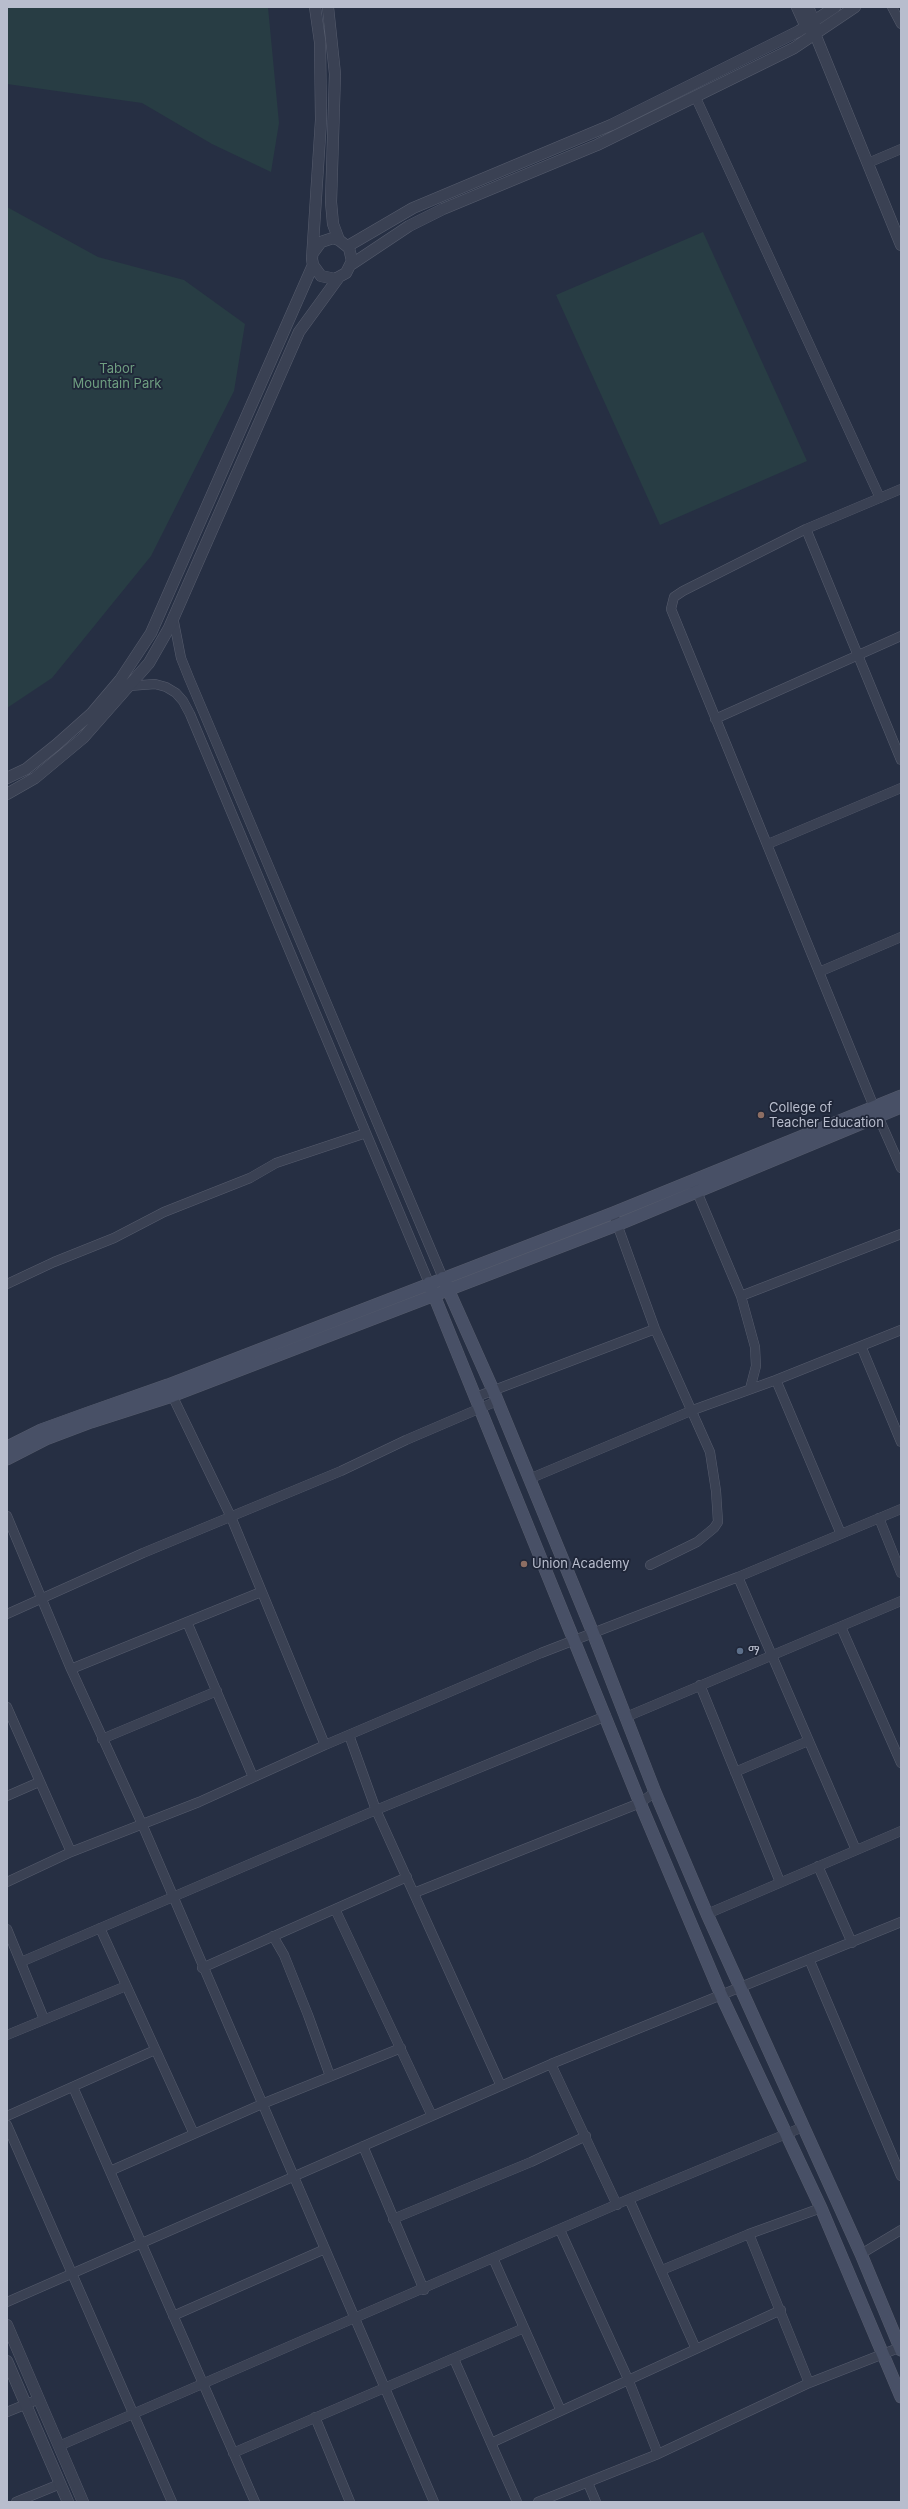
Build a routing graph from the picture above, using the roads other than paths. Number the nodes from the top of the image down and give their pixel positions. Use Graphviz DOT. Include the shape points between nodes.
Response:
graph roads {
  1 [pos="315,7"];
  2 [pos="328,7"];
  3 [pos="796,7"];
  4 [pos="808,7"];
  5 [pos="835,7"];
  6 [pos="855,7"];
  7 [pos="892,7"];
  8 [pos="810,24"];
  9 [pos="901,24"];
  10 [pos="815,34"];
  11 [pos="696,98"];
  12 [pos="901,149"];
  13 [pos="868,163"];
  14 [pos="344,243"];
  15 [pos="901,245"];
  16 [pos="313,253"];
  17 [pos="352,264"];
  18 [pos="313,266"];
  19 [pos="339,277"];
  20 [pos="901,489"];
  21 [pos="880,498"];
  22 [pos="806,529"];
  23 [pos="174,617"];
  24 [pos="901,636"];
  25 [pos="857,654"];
  26 [pos="130,686"];
  27 [pos="715,720"];
  28 [pos="221,754"];
  29 [pos="901,760"];
  30 [pos="210,763"];
  31 [pos="7,778"];
  32 [pos="901,788"];
  33 [pos="7,794"];
  34 [pos="768,844"];
  35 [pos="901,937"];
  36 [pos="819,972"];
  37 [pos="901,1096"];
  38 [pos="901,1107"];
  39 [pos="876,1112"];
  40 [pos="366,1133"];
  41 [pos="901,1168"];
  42 [pos="695,1187"];
  43 [pos="615,1219"];
  44 [pos="901,1234"];
  45 [pos="443,1278"];
  46 [pos="7,1284"];
  47 [pos="429,1284"];
  48 [pos="448,1290"];
  49 [pos="434,1295"];
  50 [pos="741,1296"];
  51 [pos="656,1329"];
  52 [pos="901,1330"];
  53 [pos="861,1346"];
  54 [pos="776,1380"];
  55 [pos="750,1389"];
  56 [pos="170,1390"];
  57 [pos="495,1395"];
  58 [pos="476,1397"];
  59 [pos="480,1409"];
  60 [pos="693,1410"];
  61 [pos="901,1442"];
  62 [pos="7,1447"];
  63 [pos="7,1459"];
  64 [pos="529,1479"];
  65 [pos="901,1508"];
  66 [pos="7,1516"];
  67 [pos="230,1517"];
  68 [pos="878,1518"];
  69 [pos="841,1534"];
  70 [pos="650,1565"];
  71 [pos="901,1573"];
  72 [pos="738,1577"];
  73 [pos="260,1592"];
  74 [pos="42,1597"];
  75 [pos="901,1601"];
  76 [pos="7,1614"];
  77 [pos="187,1622"];
  78 [pos="840,1627"];
  79 [pos="593,1633"];
  80 [pos="574,1640"];
  81 [pos="771,1655"];
  82 [pos="71,1670"];
  83 [pos="700,1685"];
  84 [pos="217,1690"];
  85 [pos="7,1707"];
  86 [pos="606,1716"];
  87 [pos="626,1717"];
  88 [pos="349,1735"];
  89 [pos="102,1739"];
  90 [pos="808,1741"];
  91 [pos="325,1745"];
  92 [pos="901,1763"];
  93 [pos="735,1772"];
  94 [pos="253,1777"];
  95 [pos="39,1782"];
  96 [pos="655,1792"];
  97 [pos="7,1796"];
  98 [pos="640,1803"];
  99 [pos="376,1810"];
  100 [pos="142,1824"];
  101 [pos="901,1831"];
  102 [pos="856,1850"];
  103 [pos="72,1852"];
  104 [pos="818,1866"];
  105 [pos="407,1877"];
  106 [pos="7,1882"];
  107 [pos="780,1882"];
  108 [pos="414,1893"];
  109 [pos="173,1897"];
  110 [pos="335,1909"];
  111 [pos="707,1914"];
  112 [pos="901,1922"];
  113 [pos="100,1928"];
  114 [pos="7,1929"];
  115 [pos="273,1936"];
  116 [pos="852,1943"];
  117 [pos="809,1959"];
  118 [pos="21,1962"];
  119 [pos="202,1968"];
  120 [pos="126,1986"];
  121 [pos="738,1987"];
  122 [pos="721,1995"];
  123 [pos="44,2019"];
  124 [pos="7,2035"];
  125 [pos="401,2048"];
  126 [pos="155,2050"];
  127 [pos="551,2064"];
  128 [pos="330,2076"];
  129 [pos="501,2086"];
  130 [pos="73,2087"];
  131 [pos="262,2104"];
  132 [pos="7,2116"];
  133 [pos="432,2116"];
  134 [pos="7,2125"];
  135 [pos="803,2126"];
  136 [pos="194,2134"];
  137 [pos="785,2134"];
  138 [pos="586,2136"];
  139 [pos="363,2146"];
  140 [pos="110,2171"];
  141 [pos="294,2176"];
  142 [pos="901,2176"];
  143 [pos="629,2199"];
  144 [pos="617,2205"];
  145 [pos="821,2208"];
  146 [pos="393,2219"];
  147 [pos="560,2230"];
  148 [pos="901,2230"];
  149 [pos="749,2234"];
  150 [pos="141,2243"];
  151 [pos="325,2249"];
  152 [pos="861,2254"];
  153 [pos="493,2258"];
  154 [pos="662,2270"];
  155 [pos="73,2274"];
  156 [pos="424,2290"];
  157 [pos="7,2302"];
  158 [pos="781,2310"];
  159 [pos="173,2316"];
  160 [pos="355,2317"];
  161 [pos="7,2325"];
  162 [pos="524,2328"];
  163 [pos="696,2349"];
  164 [pos="901,2349"];
  165 [pos="883,2354"];
  166 [pos="454,2359"];
  167 [pos="7,2361"];
  168 [pos="628,2379"];
  169 [pos="809,2383"];
  170 [pos="203,2384"];
  171 [pos="385,2389"];
  172 [pos="901,2397"];
  173 [pos="39,2399"];
  174 [pos="25,2405"];
  175 [pos="561,2411"];
  176 [pos="7,2412"];
  177 [pos="135,2415"];
  178 [pos="315,2417"];
  179 [pos="491,2443"];
  180 [pos="59,2446"];
  181 [pos="233,2453"];
  182 [pos="658,2454"];
  183 [pos="588,2483"];
  184 [pos="60,2484"];
  185 [pos="16,2502"];
  186 [pos="68,2502"];
  187 [pos="83,2502"];
  188 [pos="172,2502"];
  189 [pos="255,2502"];
  190 [pos="350,2502"];
  191 [pos="434,2502"];
  192 [pos="517,2502"];
  193 [pos="538,2502"];
  194 [pos="596,2502"];
  1 -- 16 [label="street" via="320,42 321,120"];
  2 -- 14 [label="street" via="335,97 331,202 333,224"];
  3 -- 8 [label="street"];
  4 -- 8 [label="street"];
  5 -- 8 [label="street"];
  6 -- 10 [label="street"];
  7 -- 9 [label="street"];
  8 -- 10 [label="street"];
  8 -- 14 [label="street" via="611,125 413,208"];
  10 -- 11 [label="street" via="794,48"];
  10 -- 13 [label="street"];
  11 -- 17 [label="street" via="597,145 443,209 409,226"];
  11 -- 21 [label="street"];
  12 -- 13 [label="street"];
  13 -- 15 [label="street"];
  14 -- 16 [label="street" via="333,238 320,242"];
  14 -- 17 [label="street" via="352,254"];
  16 -- 18 [label="street"];
  17 -- 19 [label="street" via="346,273"];
  18 -- 19 [label="street" via="322,276"];
  18 -- 31 [label="street" via="151,633 120,680 92,713 26,769"];
  19 -- 23 [label="street" via="299,332"];
  20 -- 21 [label="street"];
  21 -- 22 [label="street"];
  22 -- 25 [label="street"];
  22 -- 27 [label="street" via="674,597 671,609"];
  23 -- 26 [label="street" via="149,663"];
  23 -- 28 [label="street" via="181,658"];
  24 -- 25 [label="street"];
  25 -- 27 [label="street"];
  25 -- 29 [label="street"];
  26 -- 30 [label="street" via="155,684 176,692 190,714"];
  26 -- 33 [label="street" via="62,758"];
  27 -- 34 [label="street"];
  28 -- 30 [label="street"];
  28 -- 45 [label="street"];
  30 -- 40 [label="street"];
  32 -- 34 [label="street"];
  34 -- 36 [label="street"];
  35 -- 36 [label="street"];
  36 -- 39 [label="street"];
  37 -- 39 [label="main road"];
  38 -- 39 [label="main road"];
  39 -- 41 [label="street"];
  39 -- 42 [label="main road"];
  40 -- 46 [label="street" via="276,1163 250,1178 164,1212 114,1238"];
  40 -- 47 [label="street"];
  42 -- 43 [label="main road"];
  42 -- 50 [label="street"];
  43 -- 45 [label="main road"];
  43 -- 48 [label="main road"];
  43 -- 51 [label="street"];
  44 -- 50 [label="street"];
  45 -- 47 [label="main road"];
  45 -- 48 [label="main road"];
  47 -- 49 [label="main road"];
  47 -- 56 [label="main road"];
  48 -- 49 [label="main road"];
  48 -- 57 [label="main road"];
  49 -- 56 [label="main road"];
  49 -- 58 [label="main road"];
  50 -- 55 [label="street" via="755,1347 756,1366"];
  51 -- 57 [label="street"];
  51 -- 60 [label="street"];
  52 -- 53 [label="street"];
  53 -- 54 [label="street"];
  53 -- 61 [label="street"];
  54 -- 55 [label="street"];
  54 -- 69 [label="street"];
  55 -- 60 [label="street"];
  56 -- 62 [label="main road" via="42,1430"];
  56 -- 63 [label="main road" via="46,1439"];
  56 -- 67 [label="street"];
  57 -- 58 [label="street"];
  57 -- 59 [label="street"];
  57 -- 64 [label="main road"];
  58 -- 59 [label="main road"];
  59 -- 67 [label="street"];
  59 -- 80 [label="main road"];
  60 -- 64 [label="street"];
  60 -- 70 [label="street" via="710,1452 718,1522 697,1542"];
  64 -- 79 [label="main road"];
  65 -- 68 [label="street"];
  66 -- 74 [label="street"];
  67 -- 73 [label="street"];
  67 -- 74 [label="street"];
  68 -- 69 [label="street"];
  68 -- 71 [label="street"];
  69 -- 72 [label="street"];
  72 -- 79 [label="street"];
  72 -- 81 [label="street"];
  73 -- 77 [label="street"];
  73 -- 91 [label="street"];
  74 -- 76 [label="street"];
  74 -- 82 [label="street"];
  75 -- 78 [label="street"];
  77 -- 82 [label="street"];
  77 -- 84 [label="street"];
  78 -- 81 [label="street"];
  78 -- 92 [label="street"];
  79 -- 80 [label="street"];
  79 -- 87 [label="main road"];
  80 -- 86 [label="main road"];
  80 -- 88 [label="street"];
  81 -- 83 [label="street"];
  81 -- 90 [label="street"];
  82 -- 89 [label="street"];
  83 -- 87 [label="street"];
  83 -- 93 [label="street"];
  84 -- 89 [label="street"];
  84 -- 94 [label="street"];
  85 -- 95 [label="street"];
  86 -- 98 [label="main road"];
  86 -- 99 [label="street"];
  87 -- 96 [label="main road"];
  88 -- 91 [label="street"];
  88 -- 99 [label="street"];
  89 -- 100 [label="street"];
  90 -- 93 [label="street"];
  90 -- 102 [label="street"];
  91 -- 94 [label="street"];
  93 -- 107 [label="street"];
  94 -- 100 [label="street"];
  95 -- 97 [label="street"];
  95 -- 103 [label="street"];
  96 -- 98 [label="street"];
  96 -- 111 [label="main road"];
  98 -- 108 [label="street"];
  98 -- 122 [label="main road"];
  99 -- 105 [label="street"];
  99 -- 109 [label="street"];
  100 -- 103 [label="street"];
  100 -- 109 [label="street"];
  101 -- 102 [label="street"];
  102 -- 104 [label="street"];
  103 -- 106 [label="street"];
  104 -- 107 [label="street"];
  104 -- 116 [label="street"];
  105 -- 108 [label="street"];
  105 -- 110 [label="street"];
  107 -- 111 [label="street"];
  108 -- 129 [label="street"];
  109 -- 113 [label="street"];
  109 -- 119 [label="street"];
  110 -- 115 [label="street"];
  110 -- 125 [label="street"];
  111 -- 121 [label="main road"];
  112 -- 116 [label="street"];
  113 -- 118 [label="street"];
  113 -- 120 [label="street"];
  114 -- 118 [label="street"];
  115 -- 119 [label="street"];
  115 -- 128 [label="street" via="284,1955"];
  116 -- 117 [label="street"];
  117 -- 121 [label="street"];
  117 -- 142 [label="street"];
  118 -- 123 [label="street"];
  119 -- 131 [label="street"];
  120 -- 123 [label="street"];
  120 -- 126 [label="street"];
  121 -- 122 [label="street"];
  121 -- 135 [label="main road"];
  122 -- 127 [label="street"];
  122 -- 137 [label="main road"];
  123 -- 124 [label="street"];
  125 -- 128 [label="street"];
  125 -- 133 [label="street"];
  126 -- 130 [label="street"];
  126 -- 136 [label="street"];
  127 -- 129 [label="street"];
  127 -- 138 [label="street"];
  128 -- 131 [label="street"];
  129 -- 133 [label="street"];
  130 -- 132 [label="street"];
  130 -- 140 [label="street"];
  131 -- 136 [label="street"];
  131 -- 141 [label="street"];
  133 -- 139 [label="street"];
  134 -- 155 [label="street"];
  135 -- 137 [label="street"];
  135 -- 152 [label="main road"];
  136 -- 140 [label="street"];
  137 -- 143 [label="street"];
  137 -- 145 [label="main road"];
  138 -- 144 [label="street"];
  138 -- 146 [label="street" via="531,2162"];
  139 -- 141 [label="street"];
  139 -- 146 [label="street"];
  140 -- 150 [label="street"];
  141 -- 150 [label="street"];
  141 -- 151 [label="street"];
  143 -- 144 [label="street"];
  143 -- 154 [label="street"];
  144 -- 147 [label="street"];
  145 -- 149 [label="street"];
  145 -- 165 [label="main road"];
  146 -- 156 [label="street"];
  147 -- 153 [label="street"];
  147 -- 168 [label="street"];
  148 -- 152 [label="street"];
  149 -- 154 [label="street"];
  149 -- 158 [label="street"];
  150 -- 155 [label="street"];
  150 -- 159 [label="street"];
  151 -- 159 [label="street"];
  151 -- 160 [label="street"];
  152 -- 164 [label="main road"];
  153 -- 156 [label="street"];
  153 -- 162 [label="street"];
  154 -- 163 [label="street"];
  155 -- 157 [label="street"];
  155 -- 177 [label="street"];
  156 -- 160 [label="street"];
  158 -- 163 [label="street"];
  158 -- 169 [label="street"];
  159 -- 170 [label="street"];
  160 -- 170 [label="street"];
  160 -- 171 [label="street"];
  161 -- 173 [label="street"];
  162 -- 166 [label="street"];
  162 -- 175 [label="street"];
  163 -- 168 [label="street"];
  164 -- 165 [label="street"];
  165 -- 169 [label="street"];
  165 -- 172 [label="main road"];
  166 -- 171 [label="street"];
  166 -- 179 [label="street"];
  167 -- 174 [label="street"];
  168 -- 175 [label="street"];
  168 -- 182 [label="street"];
  169 -- 182 [label="street"];
  170 -- 177 [label="street"];
  170 -- 181 [label="street"];
  171 -- 178 [label="street"];
  171 -- 191 [label="street"];
  173 -- 174 [label="street"];
  173 -- 180 [label="street"];
  174 -- 176 [label="street"];
  174 -- 184 [label="street"];
  175 -- 179 [label="street"];
  177 -- 180 [label="street"];
  177 -- 188 [label="street"];
  178 -- 181 [label="street"];
  178 -- 190 [label="street"];
  179 -- 192 [label="street"];
  180 -- 187 [label="street"];
  181 -- 189 [label="street"];
  182 -- 183 [label="street"];
  183 -- 193 [label="street"];
  183 -- 194 [label="street"];
  184 -- 185 [label="street"];
  184 -- 186 [label="street"];
}
